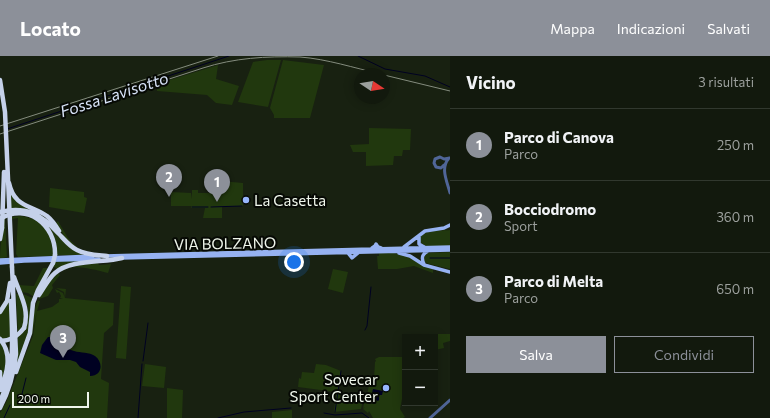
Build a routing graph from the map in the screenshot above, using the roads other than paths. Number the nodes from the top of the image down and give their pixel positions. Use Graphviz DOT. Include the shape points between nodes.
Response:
graph roads {
  1 [pos="0,80"];
  2 [pos="0,95"];
  3 [pos="450,158"];
  4 [pos="445,162"];
  5 [pos="440,168"];
  6 [pos="6,171"];
  7 [pos="444,173"];
  8 [pos="450,193"];
  9 [pos="12,210"];
  10 [pos="0,212"];
  11 [pos="7,216"];
  12 [pos="0,220"];
  13 [pos="450,225"];
  14 [pos="444,228"];
  15 [pos="450,229"];
  16 [pos="419,235"];
  17 [pos="0,239"];
  18 [pos="64,240"];
  19 [pos="402,248"];
  20 [pos="428,249"];
  21 [pos="450,249"];
  22 [pos="392,251"];
  23 [pos="107,256"];
  24 [pos="122,258"];
  25 [pos="0,260"];
  26 [pos="0,263"];
  27 [pos="424,264"];
  28 [pos="11,268"];
  29 [pos="450,271"];
  30 [pos="10,283"];
  31 [pos="33,308"];
  32 [pos="0,312"];
  33 [pos="0,340"];
  34 [pos="0,372"];
  35 [pos="0,385"];
  36 [pos="9,388"];
  37 [pos="0,390"];
  38 [pos="450,400"];
  39 [pos="0,401"];
  40 [pos="0,408"];
  41 [pos="430,418"];
  1 -- 6 [label="highway, bridge"];
  2 -- 6 [label="highway"];
  3 -- 4 [label="street"];
  4 -- 5 [label="street"];
  4 -- 5 [label="street" via="440,157 435,159 435,166"];
  4 -- 7 [label="street"];
  5 -- 7 [label="street"];
  6 -- 17 [label="highway, bridge"];
  6 -- 18 [label="highway, bridge" via="17,199 48,217"];
  6 -- 28 [label="highway, bridge"];
  7 -- 8 [label="street"];
  9 -- 10 [label="highway"];
  9 -- 11 [label="highway"];
  9 -- 18 [label="highway" via="26,211 41,217"];
  11 -- 12 [label="highway"];
  11 -- 31 [label="highway, bridge" via="26,215 35,218 52,235 55,247 53,263 38,290"];
  13 -- 14 [label="main road"];
  14 -- 15 [label="main road"];
  14 -- 16 [label="main road"];
  16 -- 19 [label="main road"];
  16 -- 20 [label="main road" via="419,244"];
  18 -- 23 [label="highway" via="80,252"];
  19 -- 20 [label="main road"];
  19 -- 23 [label="main road, VIA BOLZANO" via="383,249 376,244 371,249"];
  20 -- 21 [label="main road"];
  20 -- 22 [label="main road"];
  20 -- 27 [label="main road" via="422,258"];
  22 -- 24 [label="main road, VIA BOLZANO" via="358,253 352,258 348,253"];
  22 -- 27 [label="main road" via="410,256"];
  23 -- 25 [label="main road, VIA BOLZANO"];
  24 -- 26 [label="main road, VIA BOLZANO"];
  24 -- 31 [label="highway" via="74,264 60,269 48,281"];
  27 -- 29 [label="main road"];
  28 -- 30 [label="highway"];
  28 -- 33 [label="highway, bridge" via="27,313 24,328 15,337"];
  28 -- 36 [label="highway" via="16,354"];
  30 -- 32 [label="highway" via="6,301"];
  30 -- 39 [label="highway" via="13,354 9,377"];
  31 -- 36 [label="highway" via="28,338"];
  33 -- 37 [label="highway" via="6,348 8,360"];
  34 -- 35 [label="highway"];
  36 -- 40 [label="highway"];
  38 -- 41 [label="street"];
}
